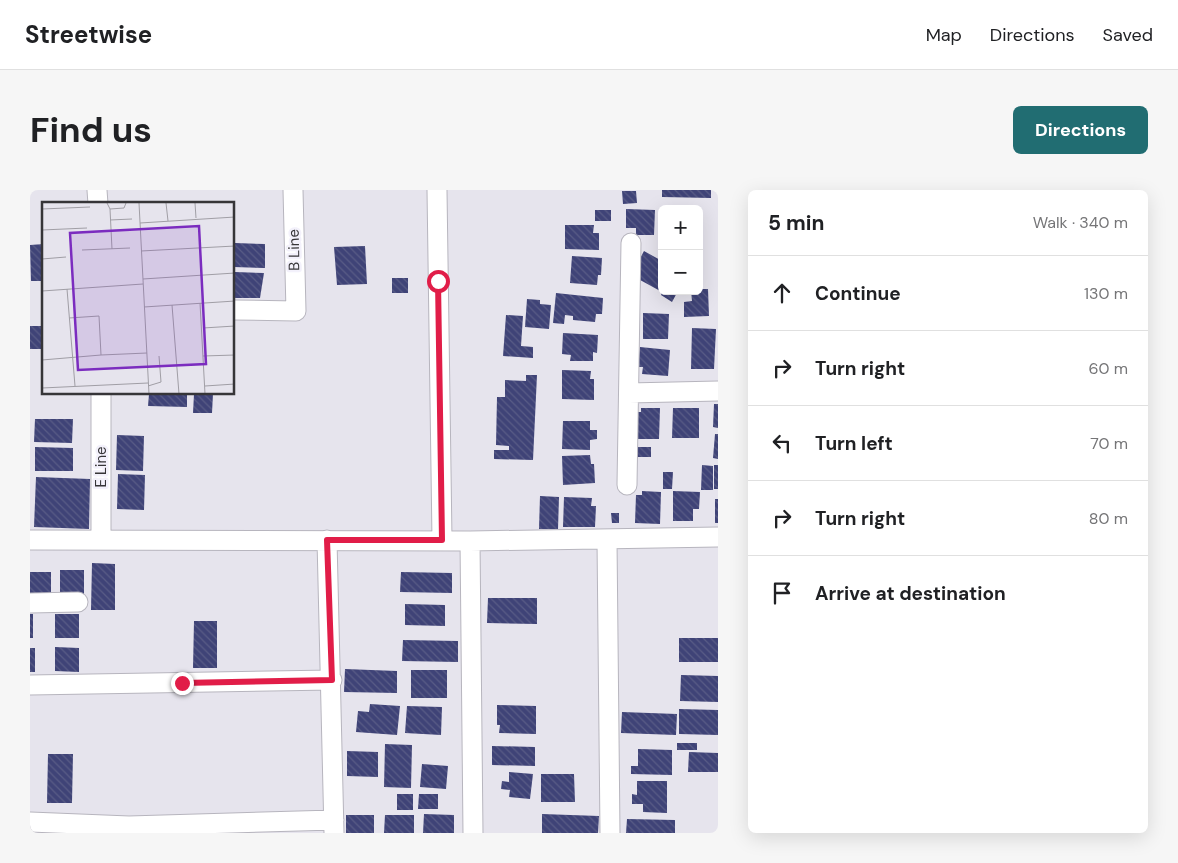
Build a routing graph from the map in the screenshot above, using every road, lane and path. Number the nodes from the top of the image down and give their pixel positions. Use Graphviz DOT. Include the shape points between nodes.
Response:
graph roads {
  1 [pos="293,190"];
  2 [pos="437,190"];
  3 [pos="631,243"];
  4 [pos="235,310"];
  5 [pos="718,391"];
  6 [pos="629,393"];
  7 [pos="101,395"];
  8 [pos="627,485"];
  9 [pos="718,537"];
  10 [pos="30,540"];
  11 [pos="101,540"];
  12 [pos="327,540"];
  13 [pos="442,540"];
  14 [pos="607,540"];
  15 [pos="470,542"];
  16 [pos="78,602"];
  17 [pos="30,603"];
  18 [pos="332,680"];
  19 [pos="30,685"];
  20 [pos="30,822"];
  21 [pos="334,826"];
  22 [pos="70,828"];
  23 [pos="207,829"];
  24 [pos="473,833"];
  25 [pos="610,833"];
  1 -- 4 [label="street, B Line" via="296,311"];
  2 -- 13 [label="street"];
  3 -- 6 [label="street"];
  5 -- 6 [label="street"];
  6 -- 8 [label="street"];
  7 -- 11 [label="street, E Line"];
  9 -- 14 [label="street"];
  10 -- 11 [label="street"];
  11 -- 12 [label="street"];
  12 -- 13 [label="street"];
  12 -- 18 [label="street"];
  13 -- 15 [label="street"];
  14 -- 15 [label="street"];
  14 -- 25 [label="street"];
  15 -- 24 [label="street"];
  16 -- 17 [label="street"];
  18 -- 19 [label="street"];
  18 -- 21 [label="street"];
  20 -- 22 [label="street"];
  21 -- 23 [label="street"];
  22 -- 23 [label="street"];
}
